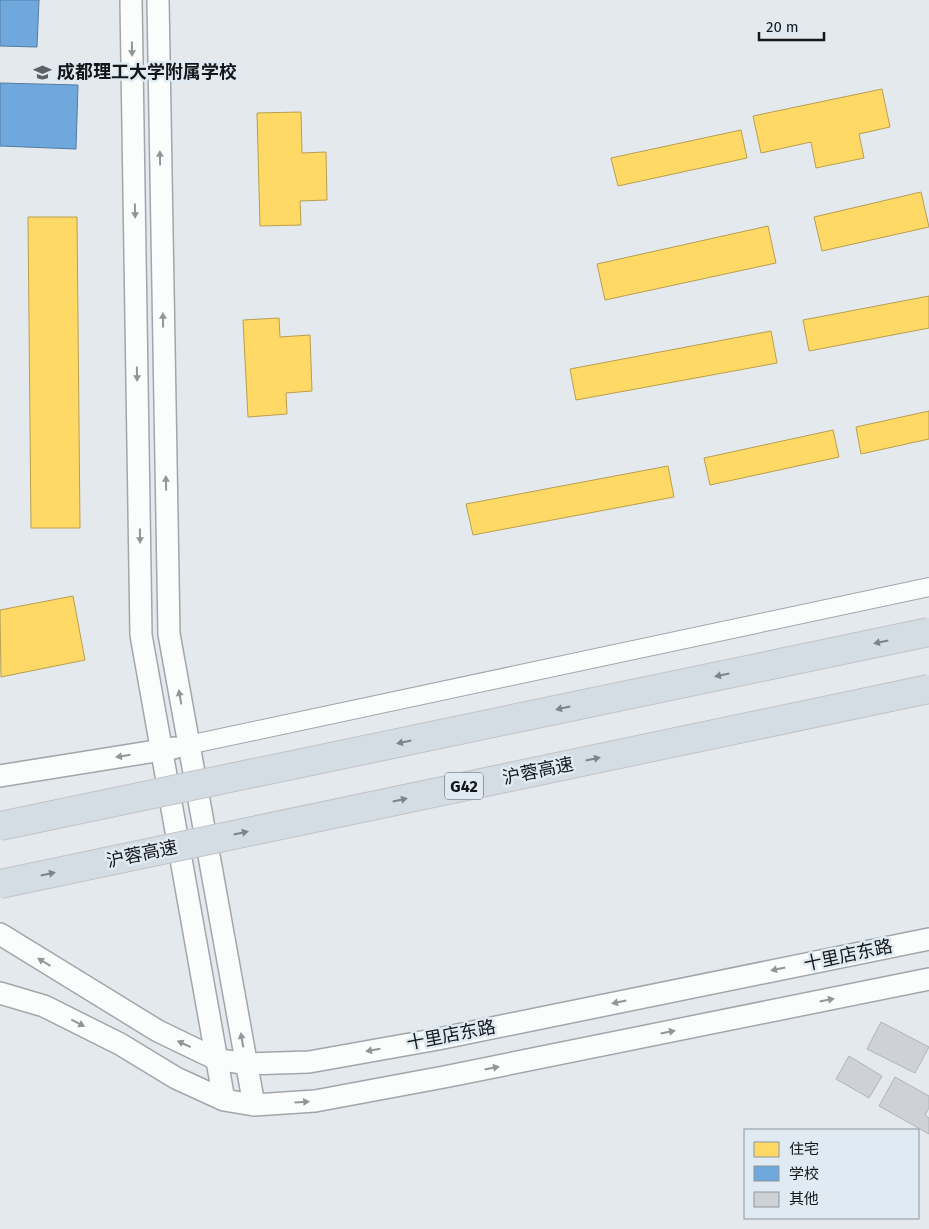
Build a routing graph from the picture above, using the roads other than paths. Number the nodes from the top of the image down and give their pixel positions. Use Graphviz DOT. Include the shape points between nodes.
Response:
graph roads {
  1 [pos="131,0"];
  2 [pos="158,0"];
  3 [pos="929,587"];
  4 [pos="929,632"];
  5 [pos="929,689"];
  6 [pos="188,745"];
  7 [pos="161,750"];
  8 [pos="0,776"];
  9 [pos="0,826"];
  10 [pos="0,884"];
  11 [pos="0,934"];
  12 [pos="929,939"];
  13 [pos="929,980"];
  14 [pos="0,993"];
  15 [pos="216,1059"];
  16 [pos="247,1064"];
  17 [pos="224,1100"];
  18 [pos="254,1105"];
  1 -- 7 [label="street, one-way" via="141,635"];
  6 -- 2 [label="street, one-way" via="169,634"];
  3 -- 6 [label="street"];
  4 -- 9 [label="highway, one-way, bridge"];
  10 -- 5 [label="highway, 沪蓉高速 / G42, one-way, bridge"];
  6 -- 7 [label="street"];
  16 -- 6 [label="street, one-way"];
  7 -- 8 [label="street, one-way"];
  7 -- 15 [label="street"];
  15 -- 11 [label="street, 十里店东路, one-way" via="158,1031"];
  12 -- 16 [label="street, 十里店东路, one-way" via="309,1062"];
  18 -- 13 [label="street, one-way" via="315,1101"];
  14 -- 17 [label="street, one-way" via="44,1006 120,1044 176,1078"];
  15 -- 16 [label="street, 十里店东路"];
  15 -- 17 [label="street"];
  16 -- 18 [label="street"];
  17 -- 18 [label="street"];
}
